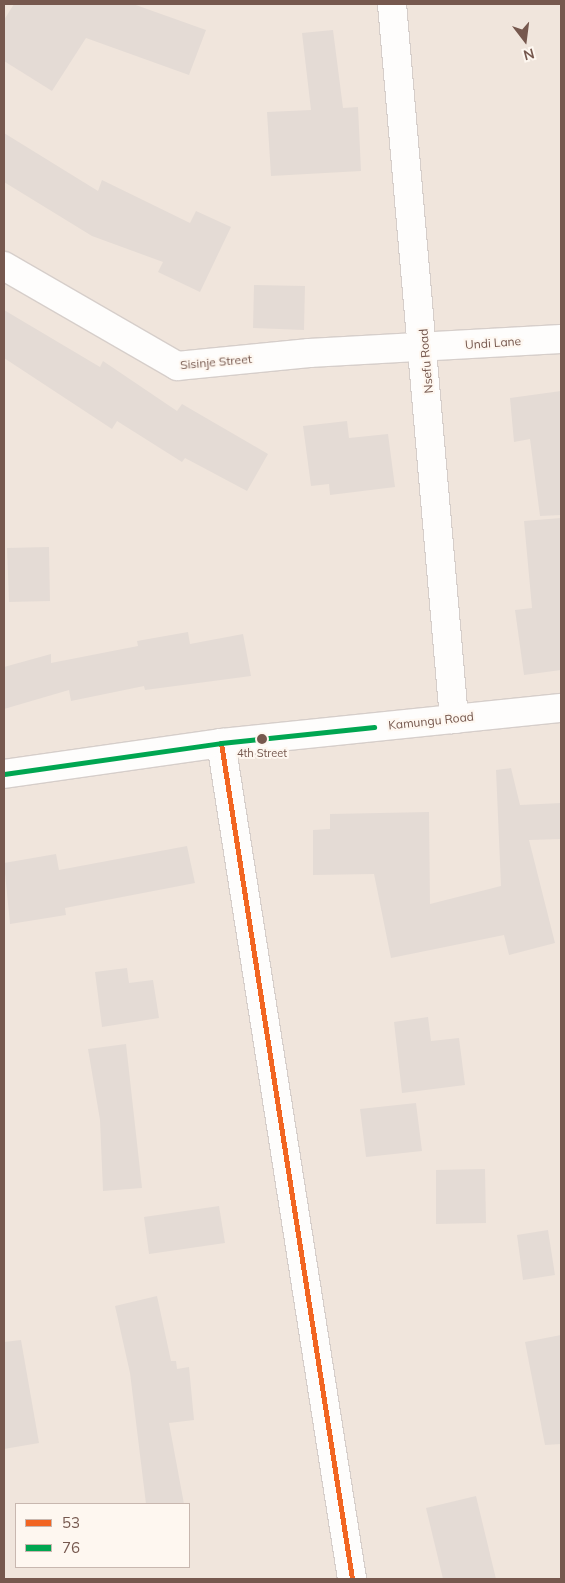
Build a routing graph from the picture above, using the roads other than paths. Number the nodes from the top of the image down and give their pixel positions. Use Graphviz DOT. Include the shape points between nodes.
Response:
graph roads {
  1 [pos="392,4"];
  2 [pos="4,266"];
  3 [pos="561,339"];
  4 [pos="425,348"];
  5 [pos="561,708"];
  6 [pos="454,719"];
  7 [pos="221,742"];
  8 [pos="4,774"];
  9 [pos="352,1579"];
  1 -- 4 [label="street, Nsefu Road"];
  2 -- 4 [label="street, Sisinje Street" via="177,366 309,353"];
  3 -- 4 [label="street, Undi Lane"];
  4 -- 6 [label="street, Nsefu Road"];
  5 -- 6 [label="street, Kamungu Road"];
  6 -- 7 [label="street, Kamungu Road"];
  7 -- 8 [label="street, Kamungu Road"];
  7 -- 9 [label="street"];
}
